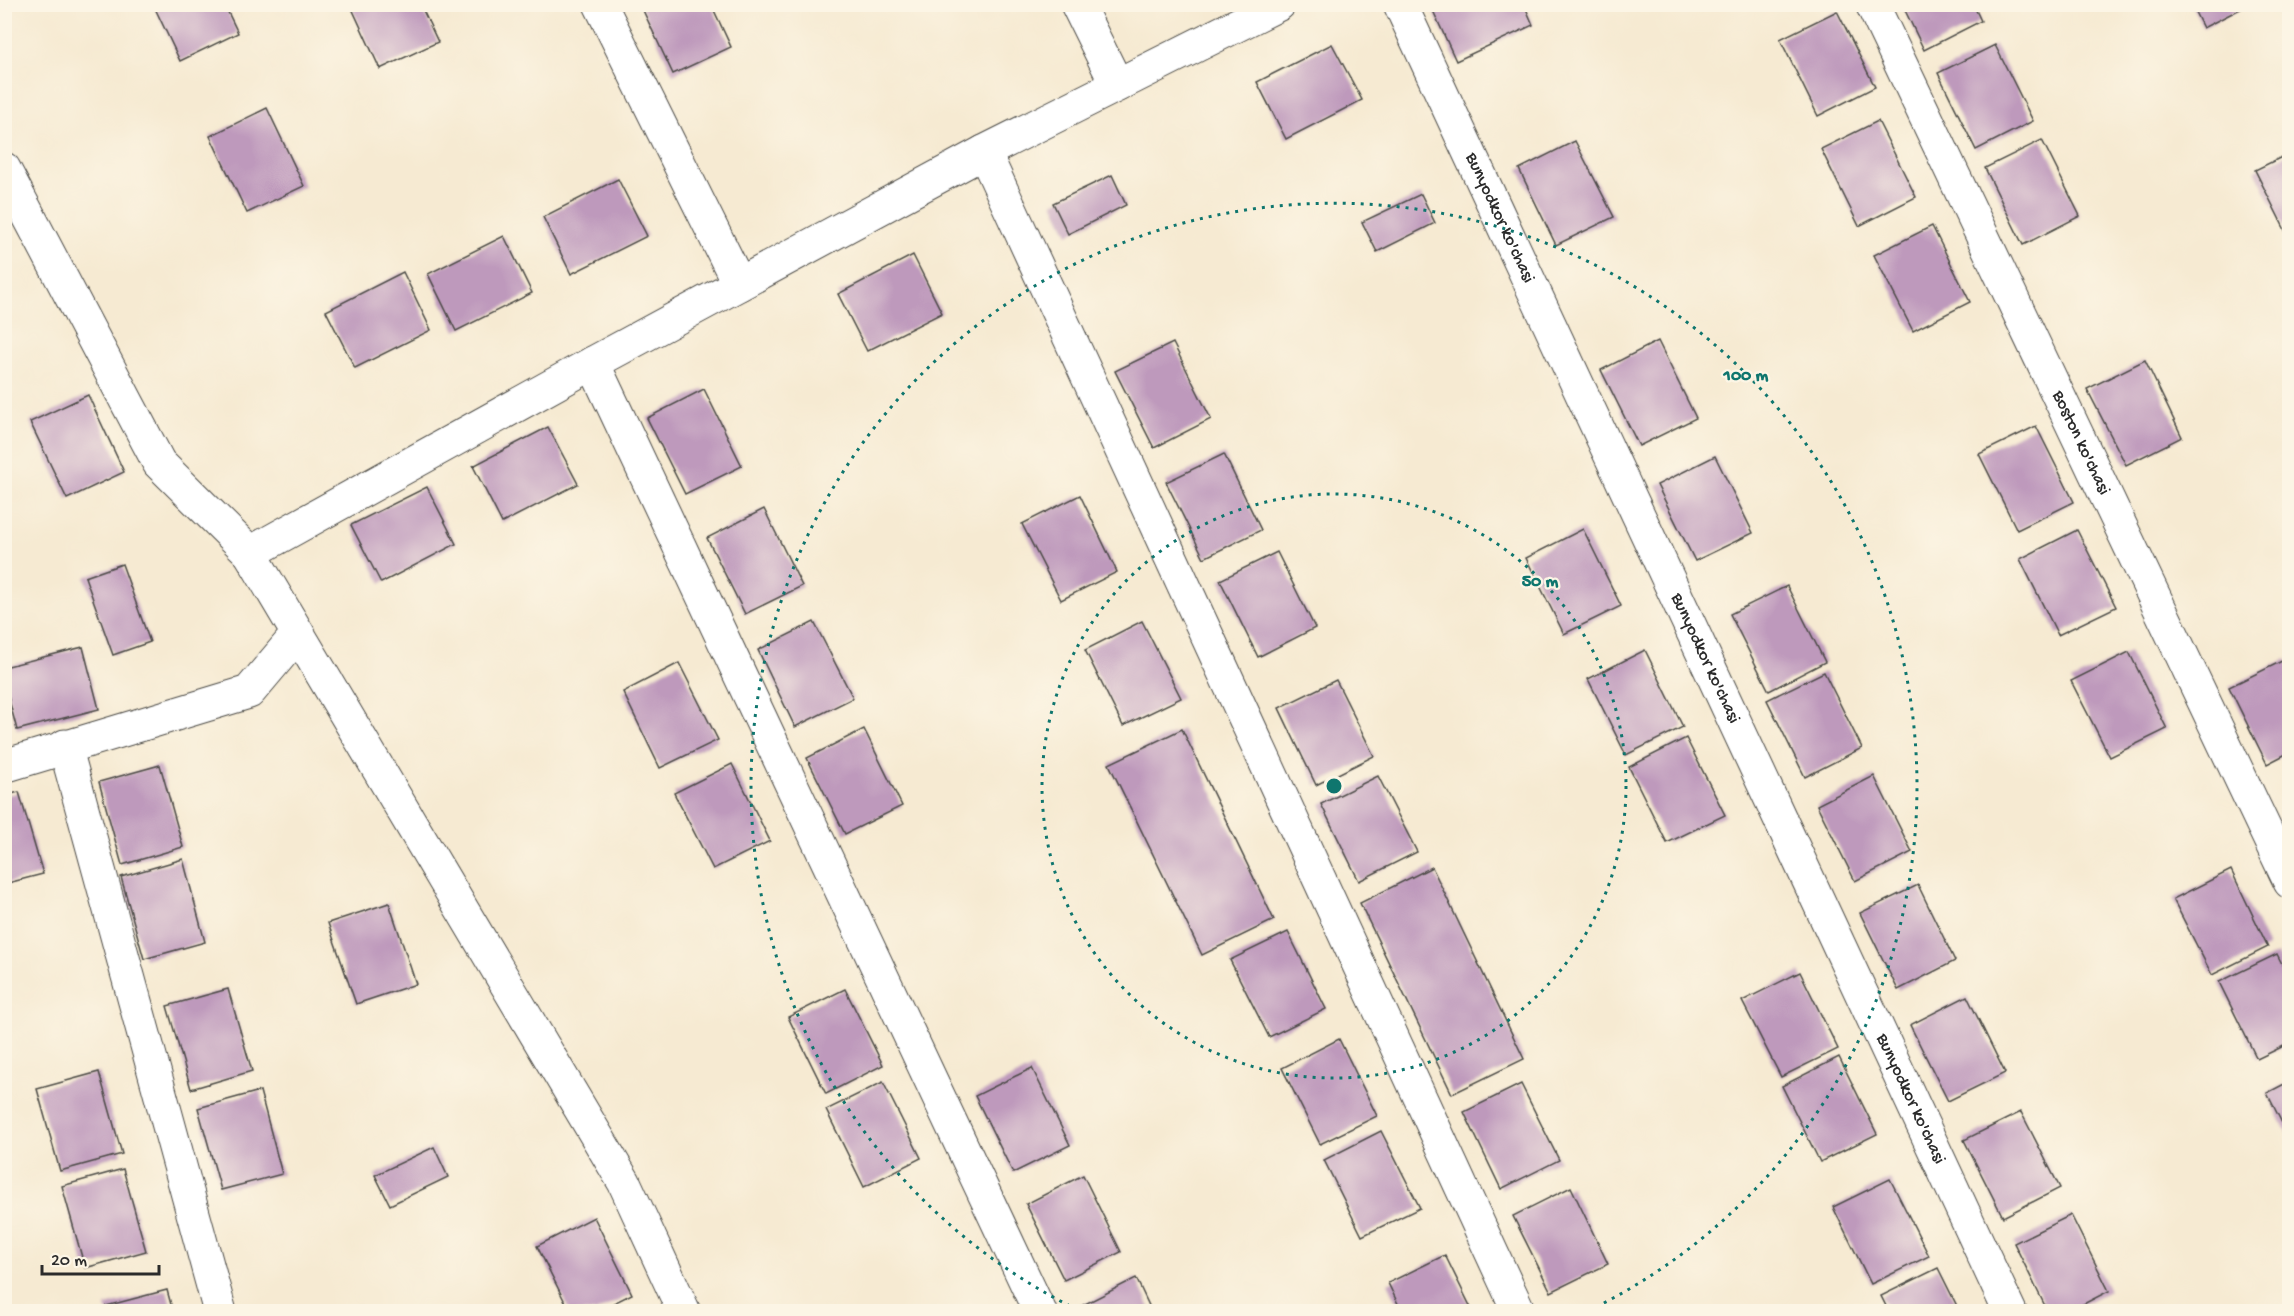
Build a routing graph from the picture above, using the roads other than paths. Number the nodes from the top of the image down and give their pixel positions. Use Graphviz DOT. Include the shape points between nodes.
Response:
graph roads {
  1 [pos="600,4"];
  2 [pos="1077,4"];
  3 [pos="1279,4"];
  4 [pos="1400,4"];
  5 [pos="1872,4"];
  6 [pos="1117,84"];
  7 [pos="984,152"];
  8 [pos="4,169"];
  9 [pos="739,284"];
  10 [pos="592,363"];
  11 [pos="250,553"];
  12 [pos="297,635"];
  13 [pos="65,746"];
  14 [pos="4,766"];
  15 [pos="2289,882"];
  16 [pos="220,1311"];
  17 [pos="684,1311"];
  18 [pos="1040,1311"];
  19 [pos="1519,1311"];
  20 [pos="2010,1311"];
  1 -- 9 [label="street"];
  2 -- 6 [label="street"];
  3 -- 6 [label="street"];
  4 -- 20 [label="street, Bunyodkor ko'chasi"];
  5 -- 15 [label="street, Boston ko'chasi"];
  6 -- 7 [label="street"];
  7 -- 9 [label="street"];
  7 -- 19 [label="street"];
  8 -- 11 [label="street" via="159,463"];
  9 -- 10 [label="street"];
  10 -- 11 [label="street"];
  10 -- 18 [label="street"];
  11 -- 12 [label="street"];
  12 -- 13 [label="street" via="249,692"];
  12 -- 17 [label="street" via="624,1182"];
  13 -- 14 [label="street"];
  13 -- 16 [label="street"];
}
